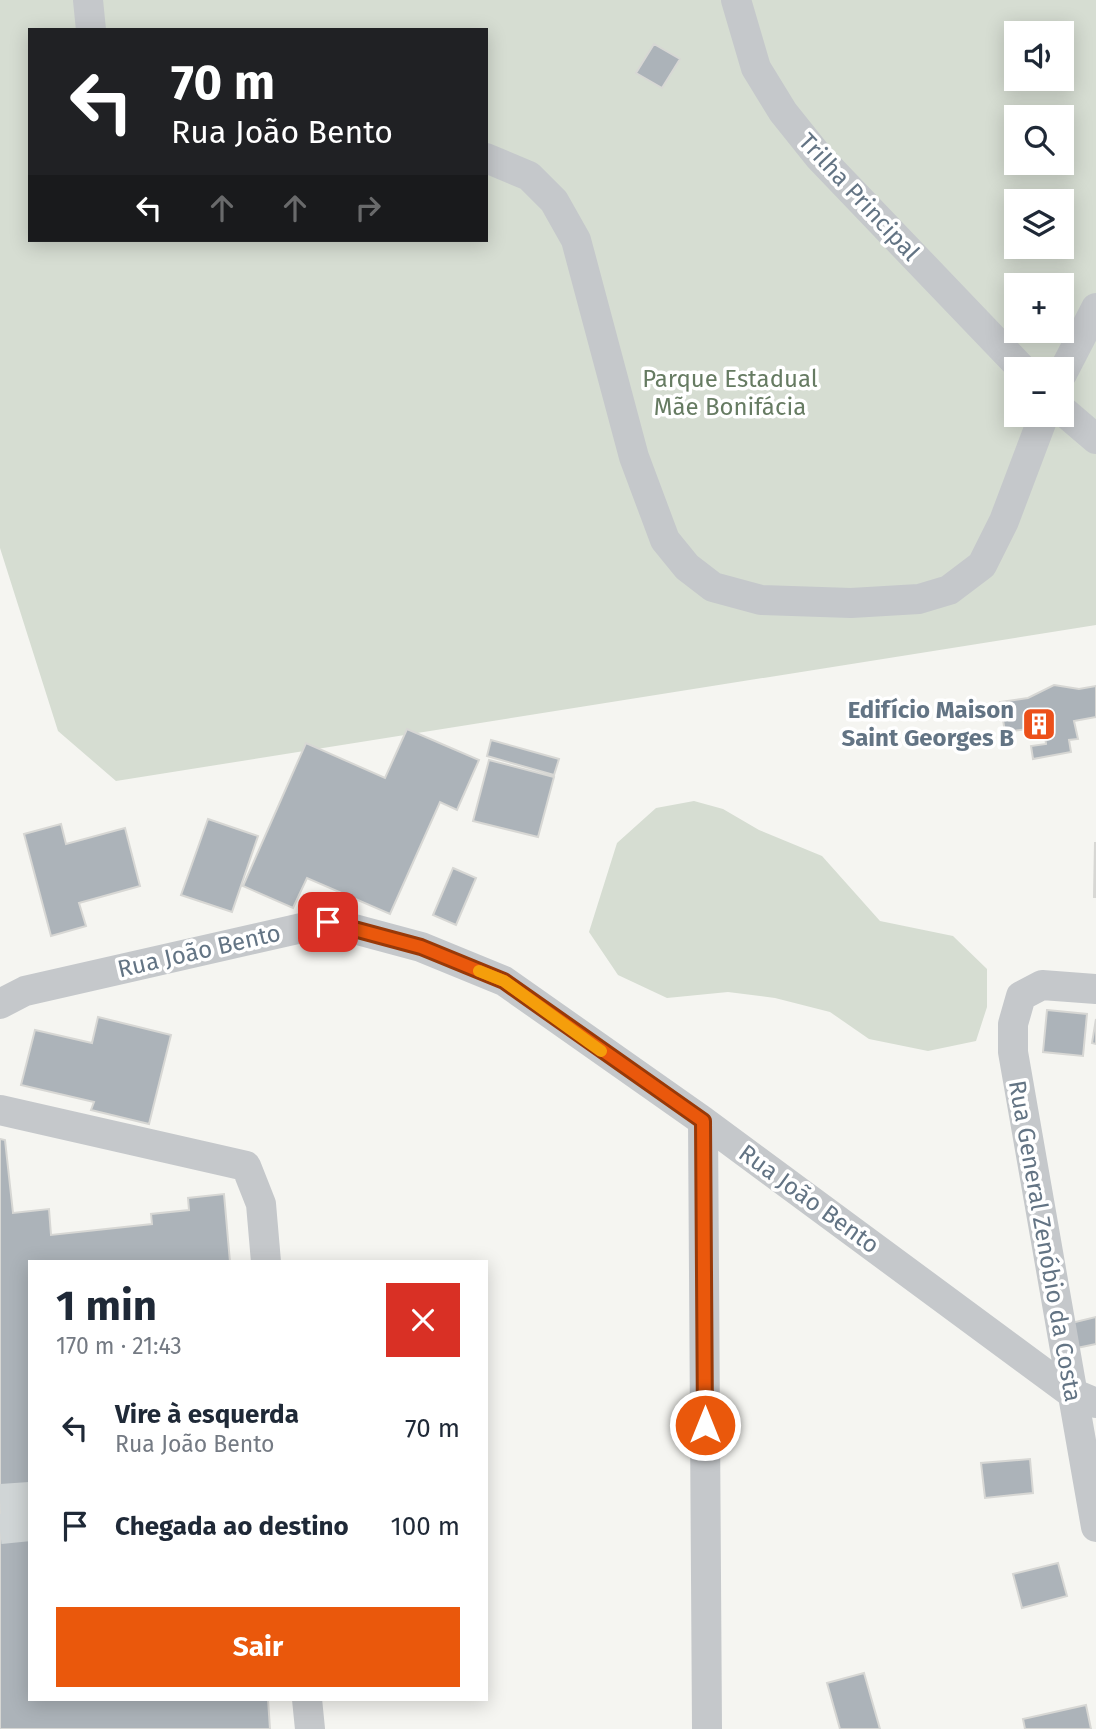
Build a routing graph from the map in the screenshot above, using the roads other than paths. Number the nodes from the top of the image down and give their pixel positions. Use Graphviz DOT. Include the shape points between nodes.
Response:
graph roads {
  1 [pos="88,0"];
  2 [pos="736,0"];
  3 [pos="91,28"];
  4 [pos="488,159"];
  5 [pos="1096,308"];
  6 [pos="1011,357"];
  7 [pos="1071,357"];
  8 [pos="1074,420"];
  9 [pos="1039,427"];
  10 [pos="1096,439"];
  11 [pos="1096,989"];
  12 [pos="0,1004"];
  13 [pos="0,1110"];
  14 [pos="703,1121"];
  15 [pos="266,1260"];
  16 [pos="1083,1398"];
  17 [pos="1096,1527"];
  18 [pos="307,1701"];
  19 [pos="310,1729"];
  20 [pos="707,1729"];
  1 -- 3 [label="street"];
  2 -- 6 [label="street, Trilha Principal" via="755,68 790,121"];
  4 -- 9 [label="street" via="529,176 554,201 576,240 634,457 665,540 687,567 713,587 761,600 851,603 919,599 948,590 982,565"];
  5 -- 7 [label="street"];
  8 -- 10 [label="street"];
  11 -- 16 [label="street, Rua General Zenóbio da Costa" via="1042,985 1021,996 1013,1024 1013,1052"];
  12 -- 14 [label="street, Rua João Bento" via="25,991 328,922 421,947 504,981"];
  13 -- 15 [label="street" via="246,1166 261,1204"];
  14 -- 16 [label="street, Rua João Bento"];
  14 -- 20 [label="street"];
  16 -- 17 [label="street, Rua General Zenóbio da Costa"];
  18 -- 19 [label="street"];
}
